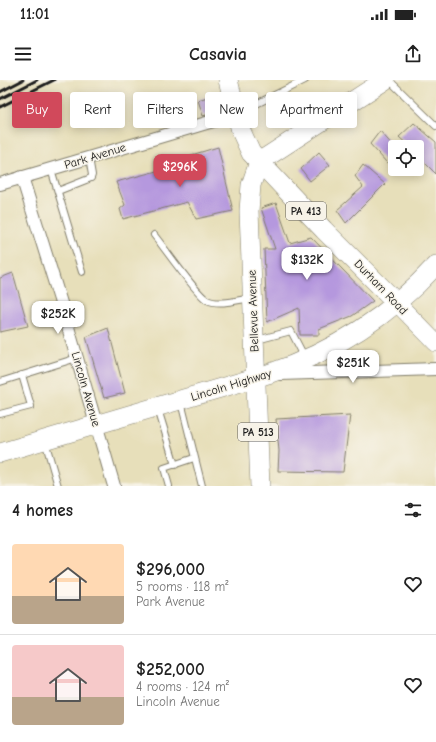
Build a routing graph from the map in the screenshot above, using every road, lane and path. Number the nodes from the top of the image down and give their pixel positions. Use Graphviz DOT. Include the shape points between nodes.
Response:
graph roads {
  1 [pos="228,80"];
  2 [pos="305,80"];
  3 [pos="385,80"];
  4 [pos="389,80"];
  5 [pos="231,92"];
  6 [pos="258,104"];
  7 [pos="205,124"];
  8 [pos="436,126"];
  9 [pos="241,128"];
  10 [pos="89,158"];
  11 [pos="259,162"];
  12 [pos="52,169"];
  13 [pos="22,177"];
  14 [pos="0,184"];
  15 [pos="58,191"];
  16 [pos="154,235"];
  17 [pos="436,265"];
  18 [pos="82,272"];
  19 [pos="252,298"];
  20 [pos="397,303"];
  21 [pos="254,341"];
  22 [pos="436,343"];
  23 [pos="77,358"];
  24 [pos="306,360"];
  25 [pos="436,369"];
  26 [pos="22,375"];
  27 [pos="262,376"];
  28 [pos="0,382"];
  29 [pos="180,400"];
  30 [pos="157,407"];
  31 [pos="0,414"];
  32 [pos="96,425"];
  33 [pos="45,440"];
  34 [pos="0,451"];
  35 [pos="194,458"];
  36 [pos="174,465"];
  37 [pos="58,486"];
  38 [pos="114,486"];
  39 [pos="169,486"];
  40 [pos="202,486"];
  41 [pos="260,486"];
  1 -- 5 [label="main road, PA 413"];
  2 -- 6 [label="lane"];
  3 -- 11 [label="main road"];
  4 -- 8 [label="lane"];
  7 -- 10 [label="street, Park Avenue"];
  9 -- 11 [label="main road, PA 413" via="245,142"];
  10 -- 12 [label="street, Park Avenue"];
  10 -- 15 [label="lane" via="91,178"];
  11 -- 19 [label="main road, Bellevue Avenue / PA 513" via="249,198"];
  11 -- 20 [label="main road, Durham Road / PA 413"];
  12 -- 13 [label="street, Park Avenue"];
  12 -- 15 [label="lane"];
  13 -- 14 [label="street, Park Avenue"];
  13 -- 23 [label="street, Lincoln Avenue"];
  15 -- 18 [label="lane"];
  16 -- 19 [label="lane" via="208,300 216,302"];
  17 -- 20 [label="main road, Lincoln Highway"];
  19 -- 21 [label="main road, Bellevue Avenue / PA 513"];
  20 -- 22 [label="main road, Durham Road"];
  20 -- 24 [label="main road, Lincoln Highway" via="339,344"];
  21 -- 24 [label="lane" via="291,331"];
  21 -- 27 [label="main road, Bellevue Avenue / PA 513"];
  23 -- 26 [label="lane"];
  23 -- 32 [label="street, Lincoln Avenue"];
  24 -- 27 [label="main road, Lincoln Highway"];
  25 -- 27 [label="street"];
  26 -- 28 [label="lane"];
  26 -- 31 [label="lane" via="31,406"];
  27 -- 29 [label="main road, Lincoln Highway"];
  27 -- 41 [label="main road, Bellevue Avenue / PA 513"];
  29 -- 30 [label="main road, Lincoln Highway"];
  29 -- 35 [label="lane"];
  30 -- 32 [label="main road, Lincoln Highway"];
  30 -- 36 [label="lane"];
  32 -- 33 [label="main road, Lincoln Highway"];
  32 -- 38 [label="street, Lincoln Avenue"];
  33 -- 34 [label="main road, Lincoln Highway"];
  33 -- 37 [label="lane"];
  35 -- 36 [label="lane"];
  35 -- 40 [label="lane"];
  36 -- 39 [label="lane" via="164,468"];
}
